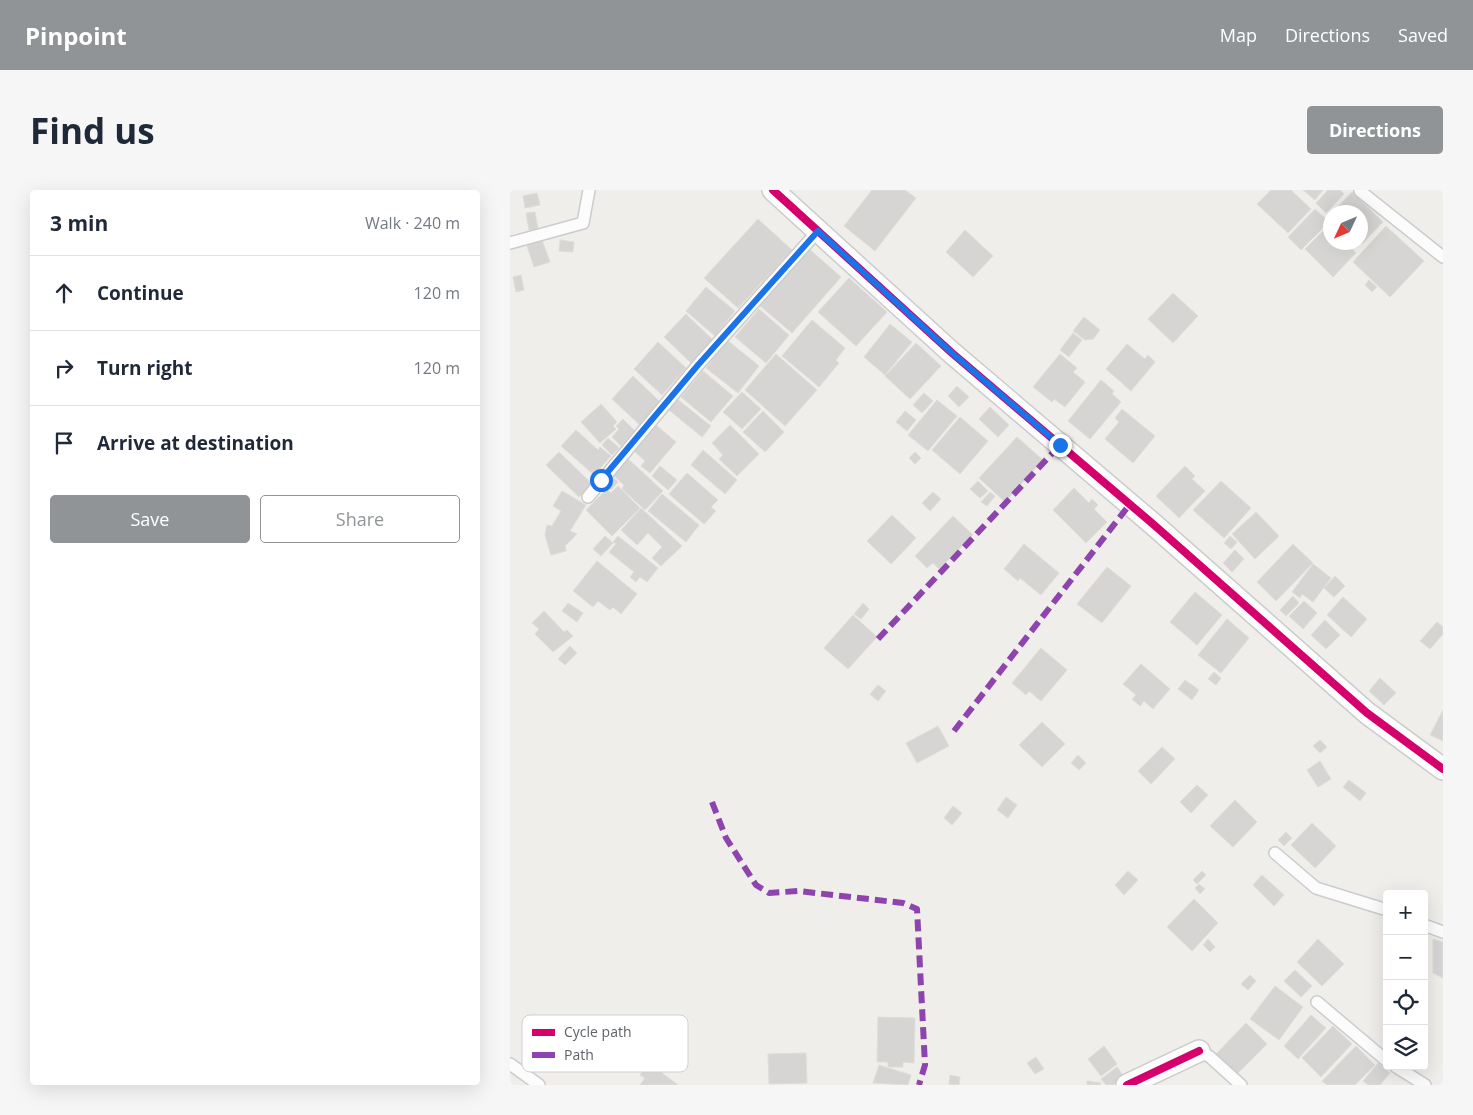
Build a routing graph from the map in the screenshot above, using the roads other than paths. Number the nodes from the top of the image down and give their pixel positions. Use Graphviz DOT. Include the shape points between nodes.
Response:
graph roads {
  1 [pos="589,190"];
  2 [pos="773,190"];
  3 [pos="1360,191"];
  4 [pos="818,231"];
  5 [pos="510,243"];
  6 [pos="1443,257"];
  7 [pos="588,497"];
  8 [pos="1443,769"];
  9 [pos="1275,853"];
  10 [pos="1383,909"];
  11 [pos="1428,926"];
  12 [pos="1443,932"];
  13 [pos="1317,1002"];
  14 [pos="1199,1051"];
  15 [pos="1383,1058"];
  16 [pos="510,1064"];
  17 [pos="1401,1070"];
  18 [pos="540,1085"];
  19 [pos="1127,1085"];
  20 [pos="1241,1085"];
  21 [pos="1424,1085"];
  1 -- 5 [label="lane" via="583,223"];
  2 -- 4 [label="street"];
  3 -- 6 [label="lane"];
  4 -- 7 [label="lane" via="698,365"];
  4 -- 8 [label="street" via="952,353 1367,712"];
  9 -- 10 [label="lane" via="1316,888"];
  11 -- 12 [label="lane"];
  13 -- 15 [label="lane"];
  14 -- 19 [label="street"];
  14 -- 20 [label="lane"];
  16 -- 18 [label="lane"];
  17 -- 21 [label="lane"];
}
